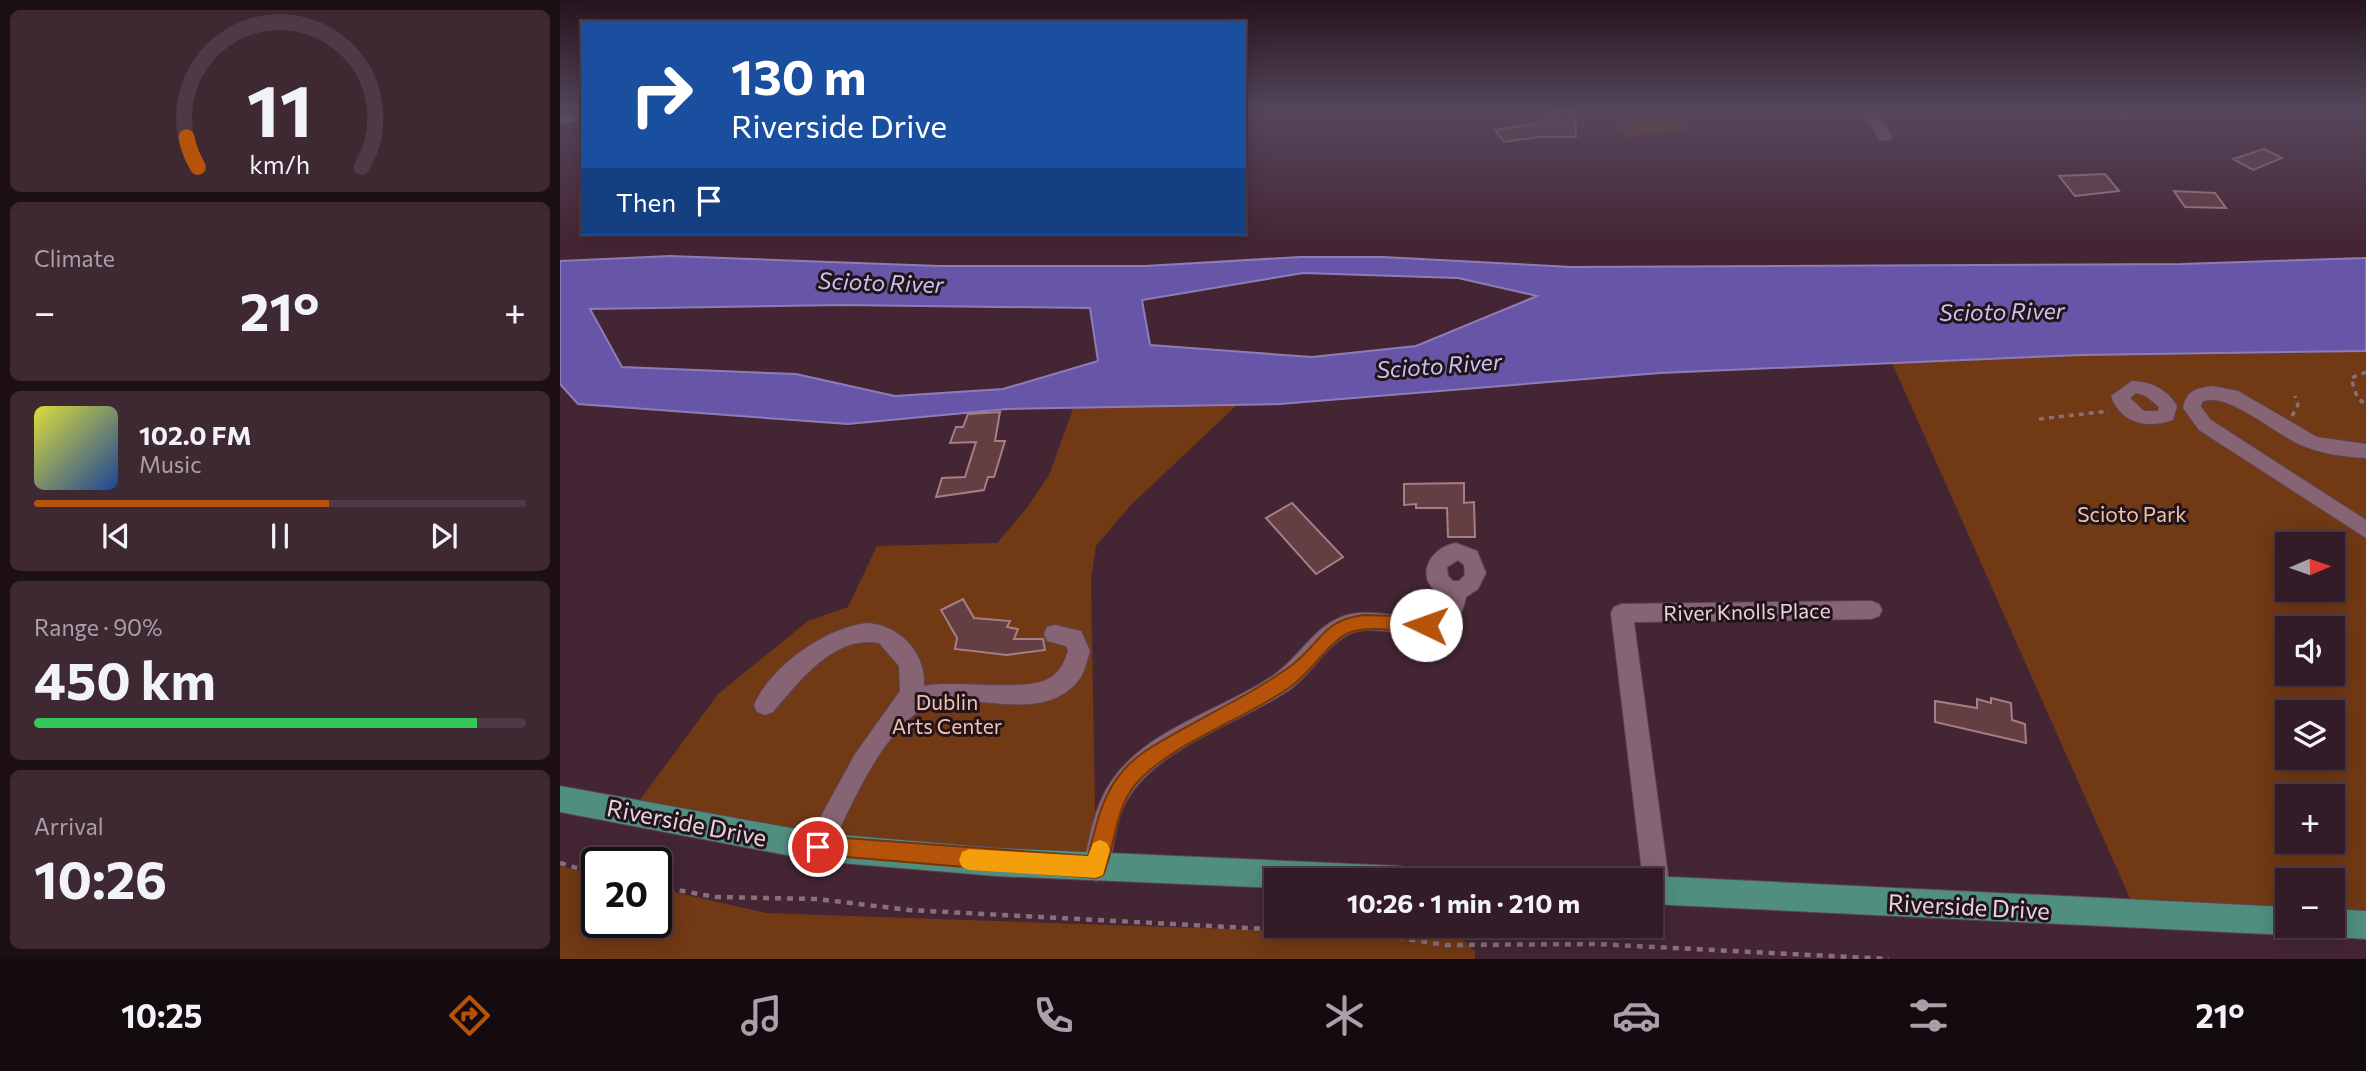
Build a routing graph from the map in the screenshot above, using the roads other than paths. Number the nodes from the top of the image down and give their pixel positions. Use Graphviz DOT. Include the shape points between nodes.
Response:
graph roads {
  1 [pos="2168,406"];
  2 [pos="2192,408"];
  3 [pos="2366,451"];
  4 [pos="2366,530"];
  5 [pos="1457,589"];
  6 [pos="1871,610"];
  7 [pos="1055,634"];
  8 [pos="765,705"];
  9 [pos="902,708"];
  10 [pos="560,799"];
  11 [pos="818,847"];
  12 [pos="1096,867"];
  13 [pos="1651,868"];
  14 [pos="1264,874"];
  15 [pos="1663,890"];
  16 [pos="2275,920"];
  17 [pos="2345,924"];
  18 [pos="2366,925"];
  1 -- 1 [label="street" via="2166,415 2155,419 2138,415 2120,396 2132,387 2154,392"];
  1 -- 2 [label="street"];
  2 -- 3 [label="street" via="2194,398 2217,391 2310,443 2327,449"];
  2 -- 4 [label="street" via="2206,425"];
  5 -- 12 [label="street" via="1457,604 1442,621 1346,625 1280,684 1160,752 1130,777 1114,798"];
  6 -- 13 [label="street, River Knolls Place" via="1622,613"];
  7 -- 9 [label="street" via="1073,638 1079,651 1074,669 1056,684 1018,695 932,693"];
  8 -- 9 [label="street" via="820,650 850,636 874,633 899,643 913,673 910,697"];
  9 -- 11 [label="street" via="849,787"];
  10 -- 11 [label="main road, Riverside Drive"];
  11 -- 12 [label="main road, Riverside Drive"];
  12 -- 14 [label="main road, Riverside Drive"];
  15 -- 16 [label="main road, Riverside Drive"];
  17 -- 18 [label="main road"];
}
